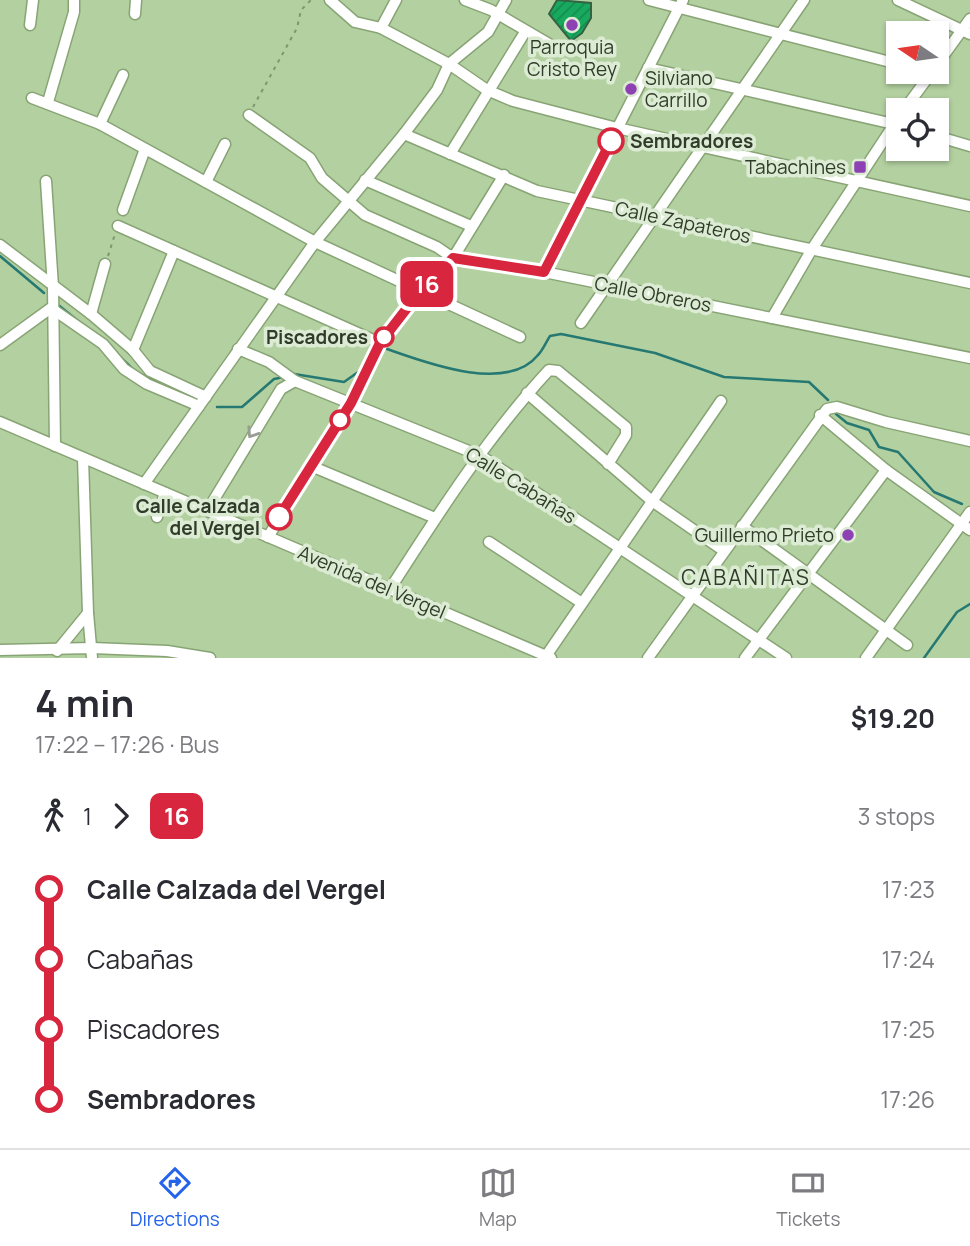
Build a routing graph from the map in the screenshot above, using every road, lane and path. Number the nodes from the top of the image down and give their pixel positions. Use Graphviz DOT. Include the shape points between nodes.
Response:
graph roads {
  1 [pos="33,0"];
  2 [pos="74,0"];
  3 [pos="135,0"];
  4 [pos="310,0"];
  5 [pos="330,0"];
  6 [pos="396,0"];
  7 [pos="465,0"];
  8 [pos="506,0"];
  9 [pos="649,0"];
  10 [pos="804,0"];
  11 [pos="898,0"];
  12 [pos="681,4"];
  13 [pos="135,14"];
  14 [pos="498,14"];
  15 [pos="970,19"];
  16 [pos="30,25"];
  17 [pos="382,28"];
  18 [pos="525,32"];
  19 [pos="966,33"];
  20 [pos="780,34"];
  21 [pos="556,48"];
  22 [pos="949,52"];
  23 [pos="886,61"];
  24 [pos="449,64"];
  25 [pos="648,68"];
  26 [pos="123,75"];
  27 [pos="742,89"];
  28 [pos="487,90"];
  29 [pos="33,99"];
  30 [pos="48,102"];
  31 [pos="249,114"];
  32 [pos="886,121"];
  33 [pos="100,124"];
  34 [pos="617,128"];
  35 [pos="404,134"];
  36 [pos="886,139"];
  37 [pos="949,139"];
  38 [pos="225,144"];
  39 [pos="970,145"];
  40 [pos="701,147"];
  41 [pos="145,149"];
  42 [pos="450,154"];
  43 [pos="504,175"];
  44 [pos="365,180"];
  45 [pos="46,181"];
  46 [pos="857,181"];
  47 [pos="206,182"];
  48 [pos="581,200"];
  49 [pos="348,202"];
  50 [pos="970,206"];
  51 [pos="123,210"];
  52 [pos="653,215"];
  53 [pos="118,226"];
  54 [pos="471,226"];
  55 [pos="314,242"];
  56 [pos="0,245"];
  57 [pos="812,249"];
  58 [pos="174,251"];
  59 [pos="453,258"];
  60 [pos="105,264"];
  61 [pos="544,272"];
  62 [pos="970,283"];
  63 [pos="605,284"];
  64 [pos="53,287"];
  65 [pos="421,290"];
  66 [pos="276,296"];
  67 [pos="51,308"];
  68 [pos="91,314"];
  69 [pos="772,318"];
  70 [pos="581,323"];
  71 [pos="520,337"];
  72 [pos="2,340"];
  73 [pos="380,343"];
  74 [pos="238,349"];
  75 [pos="133,350"];
  76 [pos="970,358"];
  77 [pos="295,381"];
  78 [pos="527,393"];
  79 [pos="206,397"];
  80 [pos="721,401"];
  81 [pos="351,403"];
  82 [pos="199,406"];
  83 [pos="820,415"];
  84 [pos="0,422"];
  85 [pos="970,441"];
  86 [pos="55,446"];
  87 [pos="481,456"];
  88 [pos="83,458"];
  89 [pos="608,464"];
  90 [pos="311,466"];
  91 [pos="887,470"];
  92 [pos="144,484"];
  93 [pos="165,493"];
  94 [pos="652,501"];
  95 [pos="207,511"];
  96 [pos="970,512"];
  97 [pos="157,517"];
  98 [pos="435,518"];
  99 [pos="742,526"];
  100 [pos="966,527"];
  101 [pos="268,537"];
  102 [pos="489,542"];
  103 [pos="620,548"];
  104 [pos="724,551"];
  105 [pos="807,573"];
  106 [pos="390,589"];
  107 [pos="693,595"];
  108 [pos="582,603"];
  109 [pos="88,613"];
  110 [pos="886,631"];
  111 [pos="759,639"];
  112 [pos="907,645"];
  113 [pos="0,650"];
  114 [pos="57,651"];
  115 [pos="92,653"];
  116 [pos="548,657"];
  117 [pos="210,658"];
  118 [pos="648,658"];
  119 [pos="745,658"];
  120 [pos="786,658"];
  121 [pos="866,658"];
  1 -- 16 [label="street"];
  2 -- 30 [label="street"];
  3 -- 13 [label="street"];
  4 -- 31 [label="path"];
  5 -- 17 [label="street" via="355,22"];
  6 -- 17 [label="street"];
  7 -- 14 [label="street"];
  8 -- 14 [label="street"];
  9 -- 12 [label="street"];
  10 -- 20 [label="street"];
  11 -- 19 [label="street"];
  12 -- 20 [label="street"];
  12 -- 25 [label="street"];
  14 -- 18 [label="street"];
  14 -- 24 [label="street" via="476,44"];
  15 -- 19 [label="street"];
  17 -- 24 [label="street"];
  18 -- 21 [label="street"];
  18 -- 28 [label="street"];
  19 -- 22 [label="street"];
  20 -- 23 [label="street"];
  20 -- 27 [label="street"];
  24 -- 28 [label="street"];
  24 -- 35 [label="street" via="437,90"];
  25 -- 27 [label="street"];
  25 -- 34 [label="street"];
  26 -- 33 [label="street"];
  27 -- 32 [label="street"];
  27 -- 40 [label="street"];
  28 -- 34 [label="street" via="550,113"];
  28 -- 42 [label="street"];
  29 -- 30 [label="street"];
  30 -- 33 [label="street"];
  31 -- 49 [label="street, Calle Obreros" via="310,158 322,178"];
  33 -- 41 [label="street"];
  34 -- 40 [label="street"];
  34 -- 48 [label="street"];
  35 -- 42 [label="street, Calle Zapateros"];
  35 -- 44 [label="street"];
  36 -- 46 [label="street"];
  37 -- 39 [label="street"];
  38 -- 47 [label="street"];
  40 -- 46 [label="street"];
  40 -- 52 [label="street"];
  41 -- 47 [label="street"];
  41 -- 51 [label="street"];
  42 -- 43 [label="street, Calle Zapateros"];
  43 -- 48 [label="street, Calle Zapateros" via="537,191"];
  43 -- 54 [label="street"];
  44 -- 49 [label="street"];
  44 -- 54 [label="street"];
  45 -- 64 [label="street"];
  46 -- 50 [label="street"];
  46 -- 57 [label="street"];
  47 -- 55 [label="street"];
  48 -- 52 [label="street, Calle Zapateros"];
  48 -- 61 [label="street"];
  49 -- 55 [label="street"];
  49 -- 59 [label="street, Calle Obreros"];
  52 -- 57 [label="street, Calle Zapateros"];
  52 -- 63 [label="street"];
  53 -- 58 [label="street"];
  53 -- 60 [label="path"];
  54 -- 59 [label="street"];
  55 -- 65 [label="street"];
  55 -- 66 [label="street"];
  56 -- 64 [label="street"];
  57 -- 62 [label="street, Calle Zapateros"];
  57 -- 69 [label="street"];
  58 -- 66 [label="street"];
  58 -- 75 [label="street"];
  59 -- 61 [label="street, Calle Obreros"];
  59 -- 65 [label="street"];
  60 -- 68 [label="street"];
  61 -- 63 [label="street, Calle Obreros"];
  63 -- 69 [label="street, Calle Obreros"];
  63 -- 70 [label="street"];
  64 -- 67 [label="street"];
  64 -- 68 [label="street"];
  65 -- 71 [label="street"];
  65 -- 73 [label="street"];
  66 -- 73 [label="street"];
  66 -- 74 [label="street"];
  67 -- 72 [label="street"];
  67 -- 82 [label="street" via="103,344 124,369"];
  67 -- 86 [label="street"];
  68 -- 75 [label="street"];
  69 -- 76 [label="street, Calle Obreros"];
  73 -- 81 [label="street"];
  74 -- 77 [label="street, Calle Cabañas" via="269,362"];
  74 -- 79 [label="street"];
  75 -- 79 [label="street" via="150,371"];
  77 -- 81 [label="street, Calle Cabañas"];
  77 -- 95 [label="street, one-way" via="281,388"];
  78 -- 87 [label="street"];
  78 -- 89 [label="street"];
  78 -- 89 [label="street" via="553,369 626,427"];
  79 -- 82 [label="street"];
  80 -- 94 [label="street"];
  81 -- 87 [label="street, Calle Cabañas"];
  81 -- 90 [label="street"];
  82 -- 92 [label="street"];
  83 -- 85 [label="street" via="837,407"];
  83 -- 91 [label="street"];
  83 -- 99 [label="street"];
  84 -- 86 [label="street, Avenida del Vergel"];
  86 -- 88 [label="street, Avenida del Vergel"];
  87 -- 98 [label="street"];
  87 -- 103 [label="street, Calle Cabañas"];
  88 -- 92 [label="street, Avenida del Vergel"];
  88 -- 109 [label="street"];
  89 -- 94 [label="street"];
  90 -- 98 [label="street"];
  90 -- 101 [label="street"];
  91 -- 100 [label="street"];
  91 -- 105 [label="street"];
  92 -- 93 [label="street, Avenida del Vergel"];
  93 -- 95 [label="street, Avenida del Vergel"];
  93 -- 97 [label="street"];
  94 -- 103 [label="street"];
  94 -- 104 [label="street"];
  95 -- 101 [label="street, Avenida del Vergel"];
  96 -- 100 [label="street"];
  98 -- 106 [label="street"];
  99 -- 104 [label="street"];
  99 -- 105 [label="street"];
  100 -- 110 [label="street"];
  101 -- 106 [label="street, Avenida del Vergel"];
  102 -- 108 [label="street"];
  103 -- 107 [label="street, Calle Cabañas"];
  103 -- 108 [label="street"];
  104 -- 107 [label="street"];
  105 -- 110 [label="street"];
  105 -- 111 [label="street"];
  106 -- 116 [label="street, Avenida del Vergel"];
  107 -- 111 [label="street, Calle Cabañas"];
  107 -- 118 [label="street"];
  108 -- 116 [label="street"];
  109 -- 114 [label="street"];
  109 -- 115 [label="street"];
  110 -- 112 [label="street"];
  110 -- 121 [label="street"];
  111 -- 119 [label="street"];
  111 -- 120 [label="street, Calle Cabañas"];
  113 -- 114 [label="street"];
  114 -- 115 [label="street"];
  115 -- 117 [label="street" via="167,651"];
}
